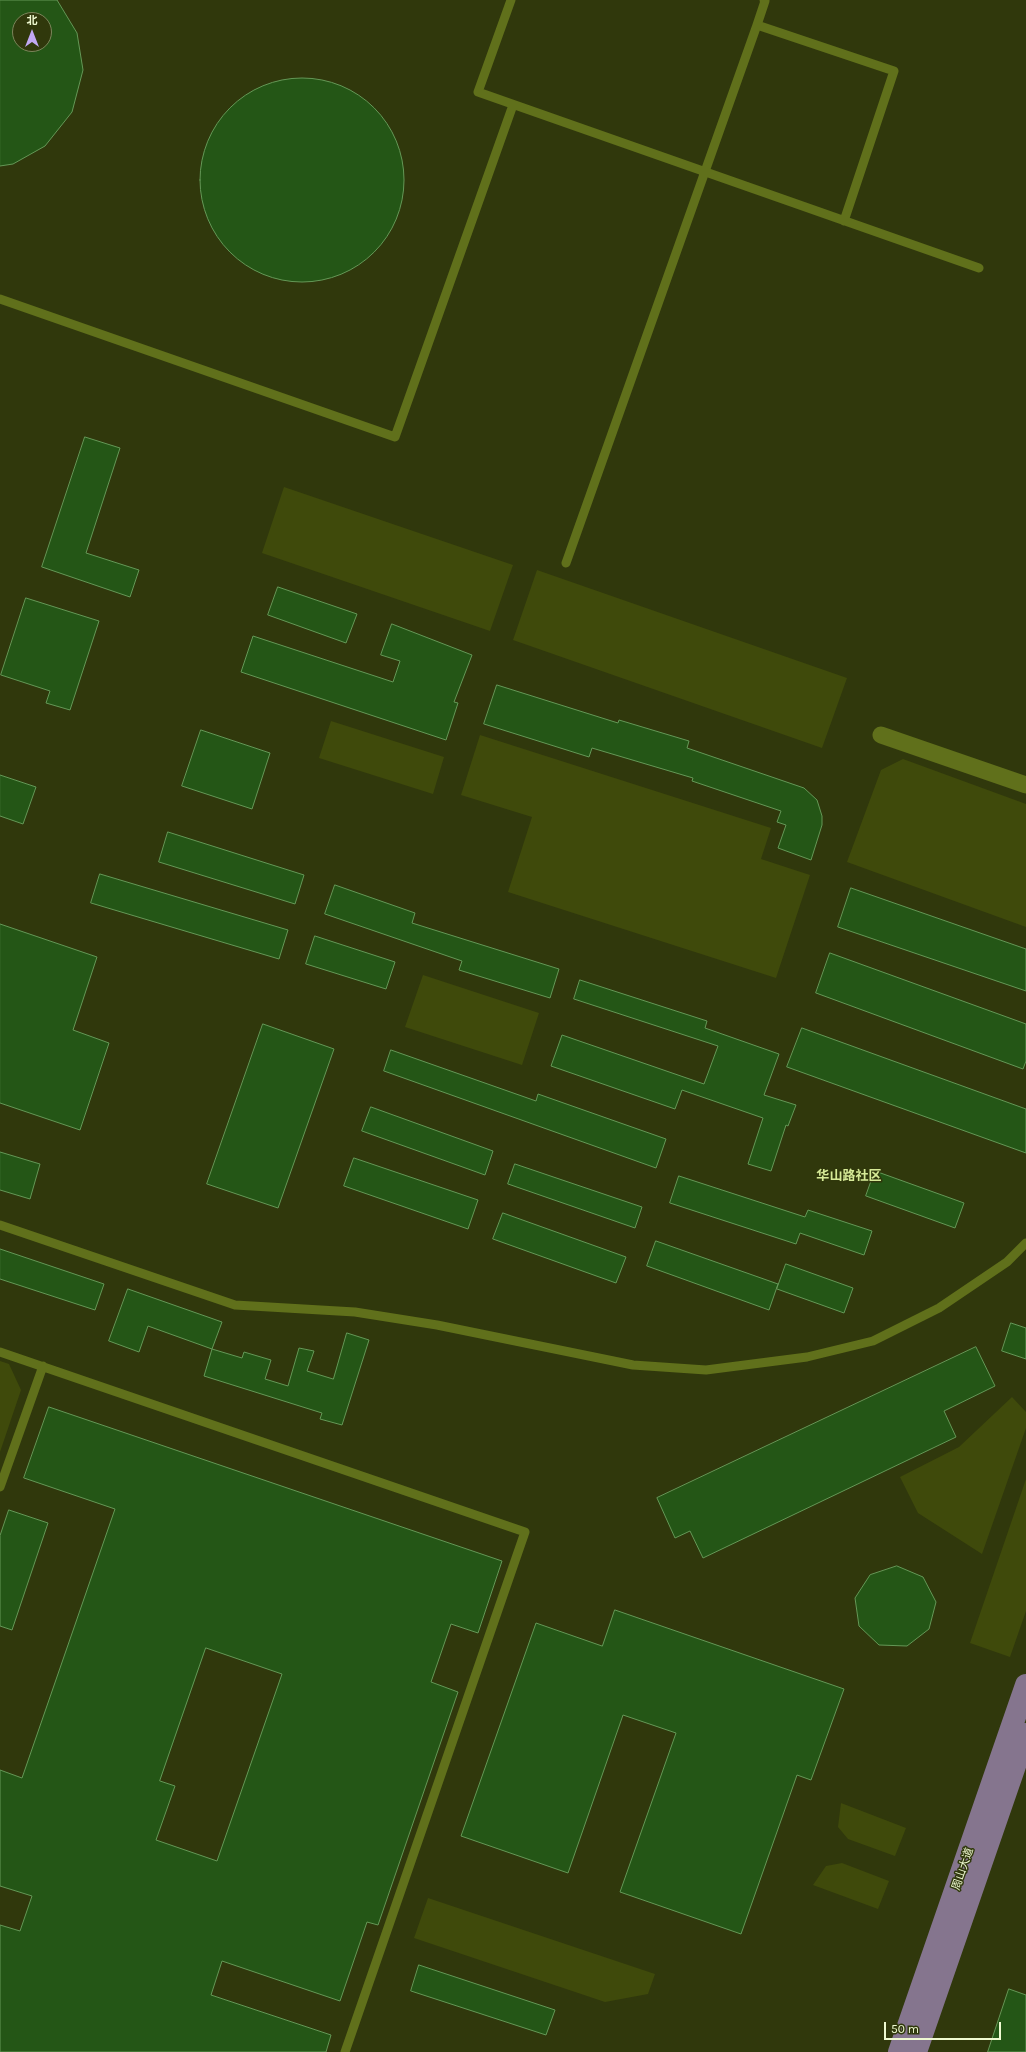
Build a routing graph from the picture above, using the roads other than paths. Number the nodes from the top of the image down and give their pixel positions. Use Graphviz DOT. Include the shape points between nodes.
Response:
graph roads {
  1 [pos="511,0"];
  2 [pos="764,0"];
  3 [pos="757,25"];
  4 [pos="513,105"];
  5 [pos="705,172"];
  6 [pos="844,221"];
  7 [pos="979,268"];
  8 [pos="0,299"];
  9 [pos="566,563"];
  10 [pos="881,735"];
  11 [pos="1026,785"];
  12 [pos="0,1225"];
  13 [pos="1026,1244"];
  14 [pos="0,1352"];
  15 [pos="43,1366"];
  16 [pos="0,1487"];
  17 [pos="1026,1685"];
  18 [pos="1026,1734"];
  19 [pos="345,2052"];
  20 [pos="900,2052"];
  21 [pos="916,2052"];
  1 -- 4 [label="lane" via="478,92"];
  2 -- 3 [label="lane" via="766,1"];
  3 -- 5 [label="lane"];
  3 -- 6 [label="lane" via="894,71"];
  4 -- 5 [label="lane"];
  4 -- 8 [label="lane" via="395,438"];
  5 -- 6 [label="lane"];
  5 -- 9 [label="lane"];
  6 -- 7 [label="lane"];
  10 -- 11 [label="street"];
  12 -- 13 [label="lane" via="235,1305 355,1312 437,1325 633,1365 706,1370 807,1357 873,1341 939,1308 1007,1262"];
  14 -- 15 [label="lane"];
  15 -- 16 [label="lane"];
  15 -- 19 [label="lane" via="525,1532"];
  17 -- 20 [label="main road, 周山大道"];
  18 -- 21 [label="main road, 周山大道"];
}
